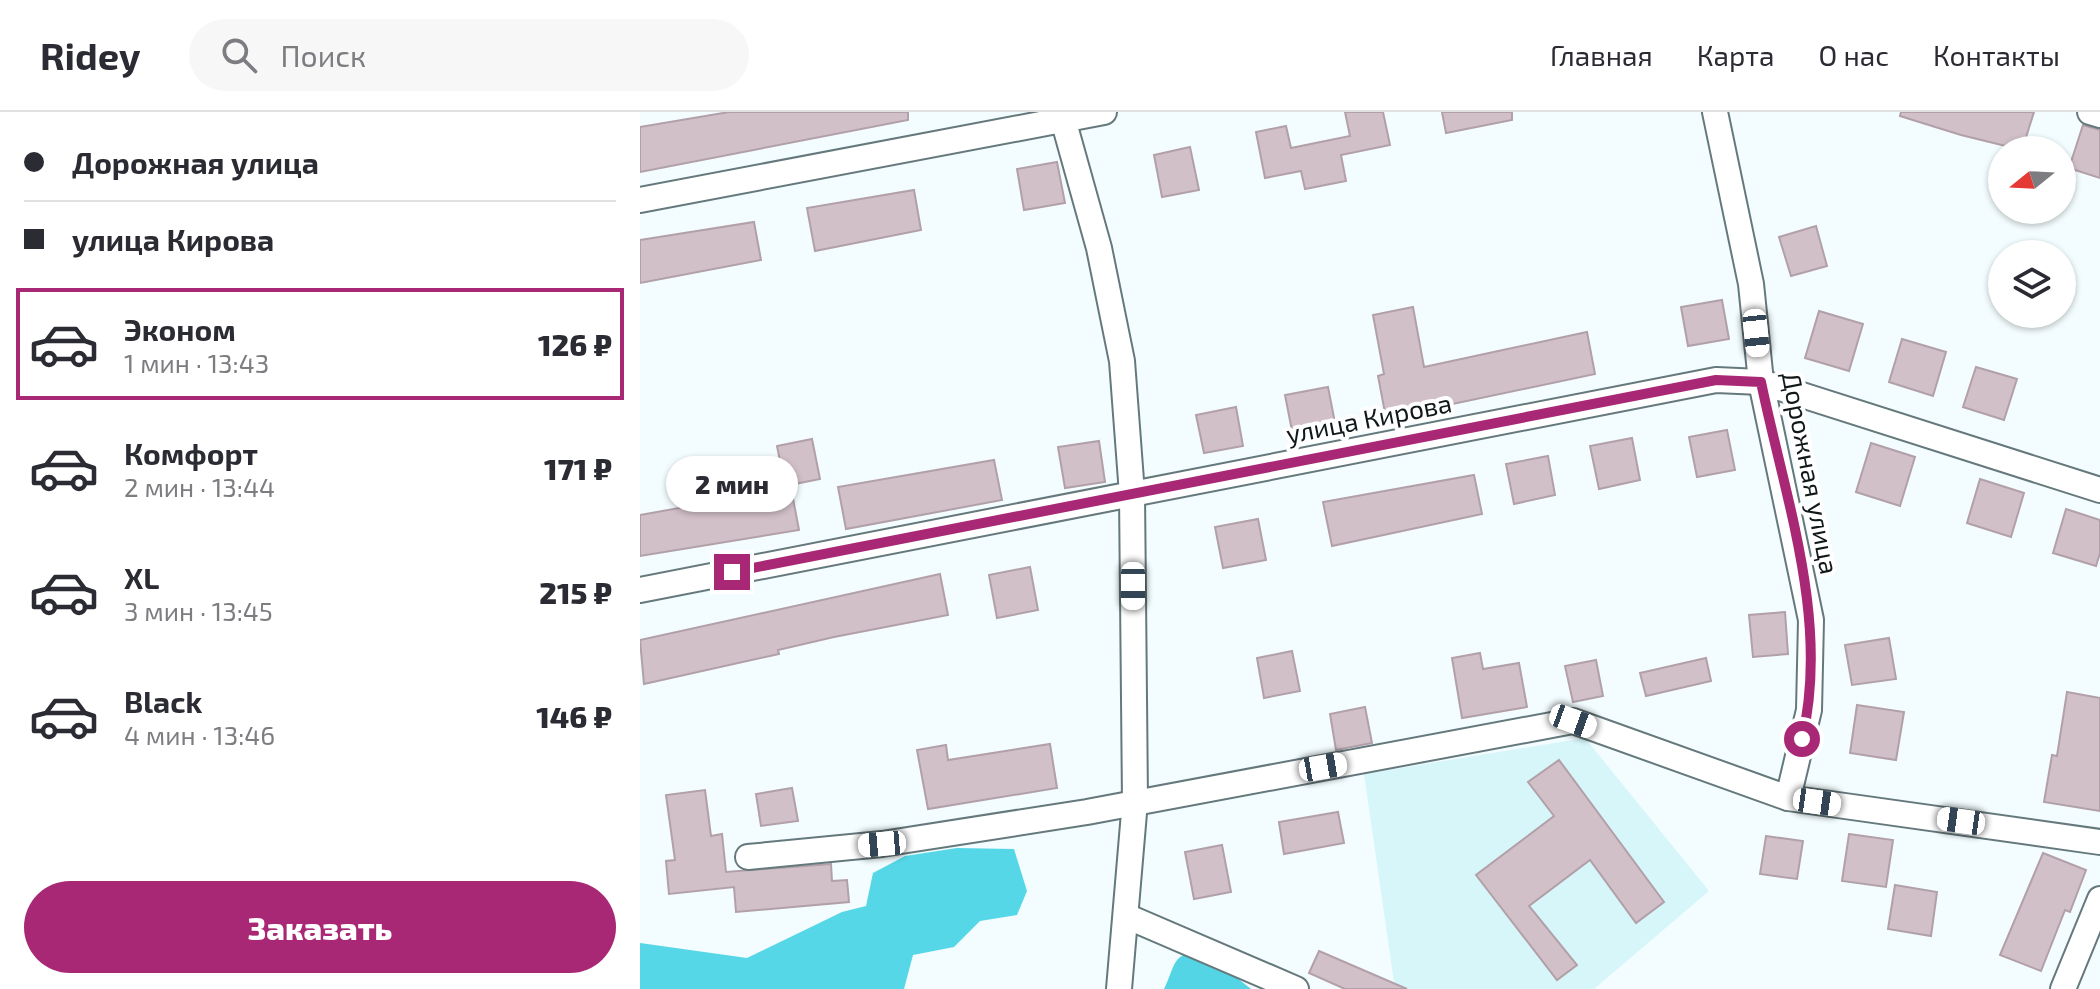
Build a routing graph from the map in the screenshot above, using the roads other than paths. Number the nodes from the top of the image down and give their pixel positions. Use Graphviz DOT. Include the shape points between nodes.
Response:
graph roads {
  1 [pos="1104,112"];
  2 [pos="1715,112"];
  3 [pos="2090,112"];
  4 [pos="2100,115"];
  5 [pos="1062,116"];
  6 [pos="640,200"];
  7 [pos="1761,382"];
  8 [pos="2100,490"];
  9 [pos="1132,494"];
  10 [pos="640,590"];
  11 [pos="1788,798"];
  12 [pos="1135,801"];
  13 [pos="2100,842"];
  14 [pos="748,857"];
  15 [pos="2100,899"];
  16 [pos="1126,916"];
  17 [pos="1119,989"];
  18 [pos="1296,989"];
  19 [pos="2063,989"];
  1 -- 5 [label="street"];
  2 -- 7 [label="street, Дорожная улица" via="1751,284"];
  3 -- 4 [label="street"];
  5 -- 6 [label="street"];
  5 -- 9 [label="street" via="1099,248 1122,361"];
  7 -- 8 [label="street, улица Кирова"];
  7 -- 9 [label="street, улица Кирова" via="1716,380"];
  7 -- 11 [label="street, Дорожная улица" via="1811,620 1809,710"];
  9 -- 10 [label="street, улица Кирова"];
  9 -- 12 [label="street"];
  11 -- 12 [label="street" via="1573,721"];
  11 -- 13 [label="street"];
  12 -- 14 [label="street" via="882,844"];
  12 -- 16 [label="street"];
  15 -- 19 [label="street"];
  16 -- 17 [label="street"];
  16 -- 18 [label="street"];
}
